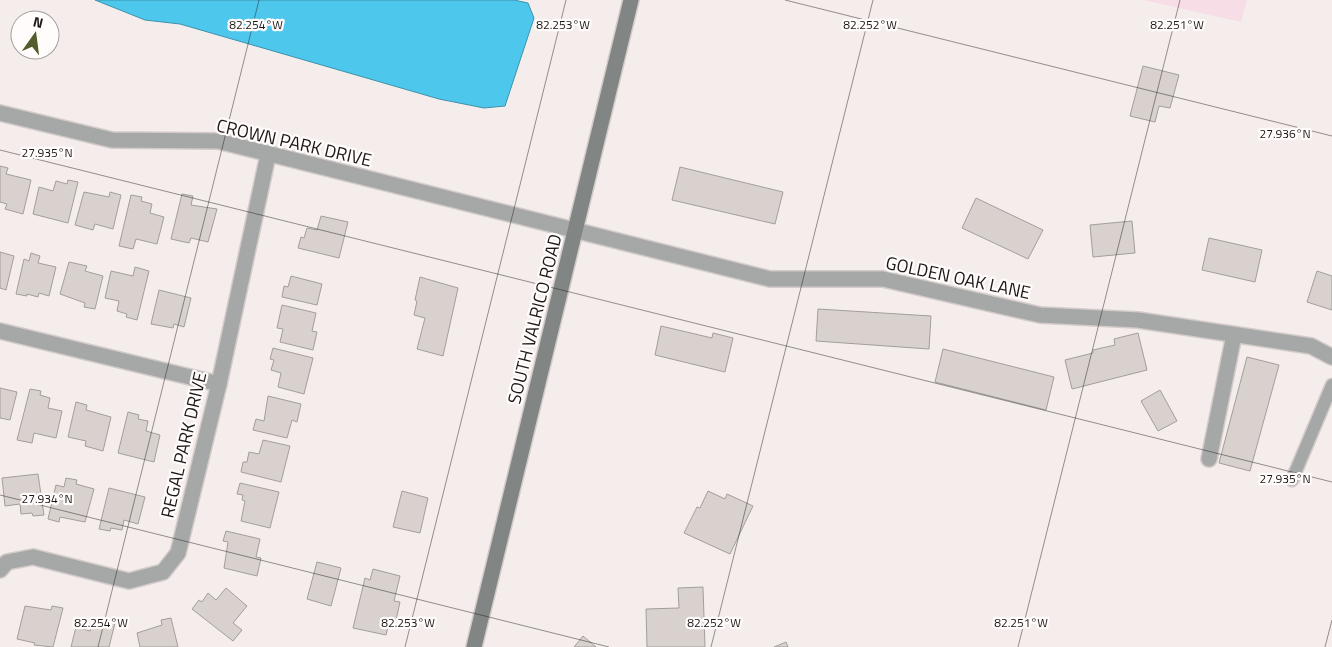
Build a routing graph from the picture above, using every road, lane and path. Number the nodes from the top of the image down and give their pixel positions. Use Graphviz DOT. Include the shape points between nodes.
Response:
graph roads {
  1 [pos="630,0"];
  2 [pos="0,113"];
  3 [pos="268,155"];
  4 [pos="576,230"];
  5 [pos="0,331"];
  6 [pos="1234,335"];
  7 [pos="1332,357"];
  8 [pos="218,384"];
  9 [pos="1332,385"];
  10 [pos="1209,459"];
  11 [pos="1292,480"];
  12 [pos="0,570"];
  13 [pos="474,647"];
  1 -- 4 [label="street, SOUTH VALRICO ROAD"];
  2 -- 3 [label="street, CROWN PARK DRIVE" via="112,140 218,141"];
  3 -- 4 [label="street, CROWN PARK DRIVE"];
  3 -- 8 [label="street, REGAL PARK DRIVE"];
  4 -- 6 [label="street, GOLDEN OAK LANE" via="770,279 883,279 1040,315 1138,320"];
  4 -- 13 [label="street, SOUTH VALRICO ROAD"];
  5 -- 8 [label="street"];
  6 -- 7 [label="street, GOLDEN OAK LANE" via="1311,346"];
  6 -- 10 [label="street"];
  8 -- 12 [label="street, REGAL PARK DRIVE" via="178,553 163,572 129,581 33,557 7,562"];
  9 -- 11 [label="lane"];
}
